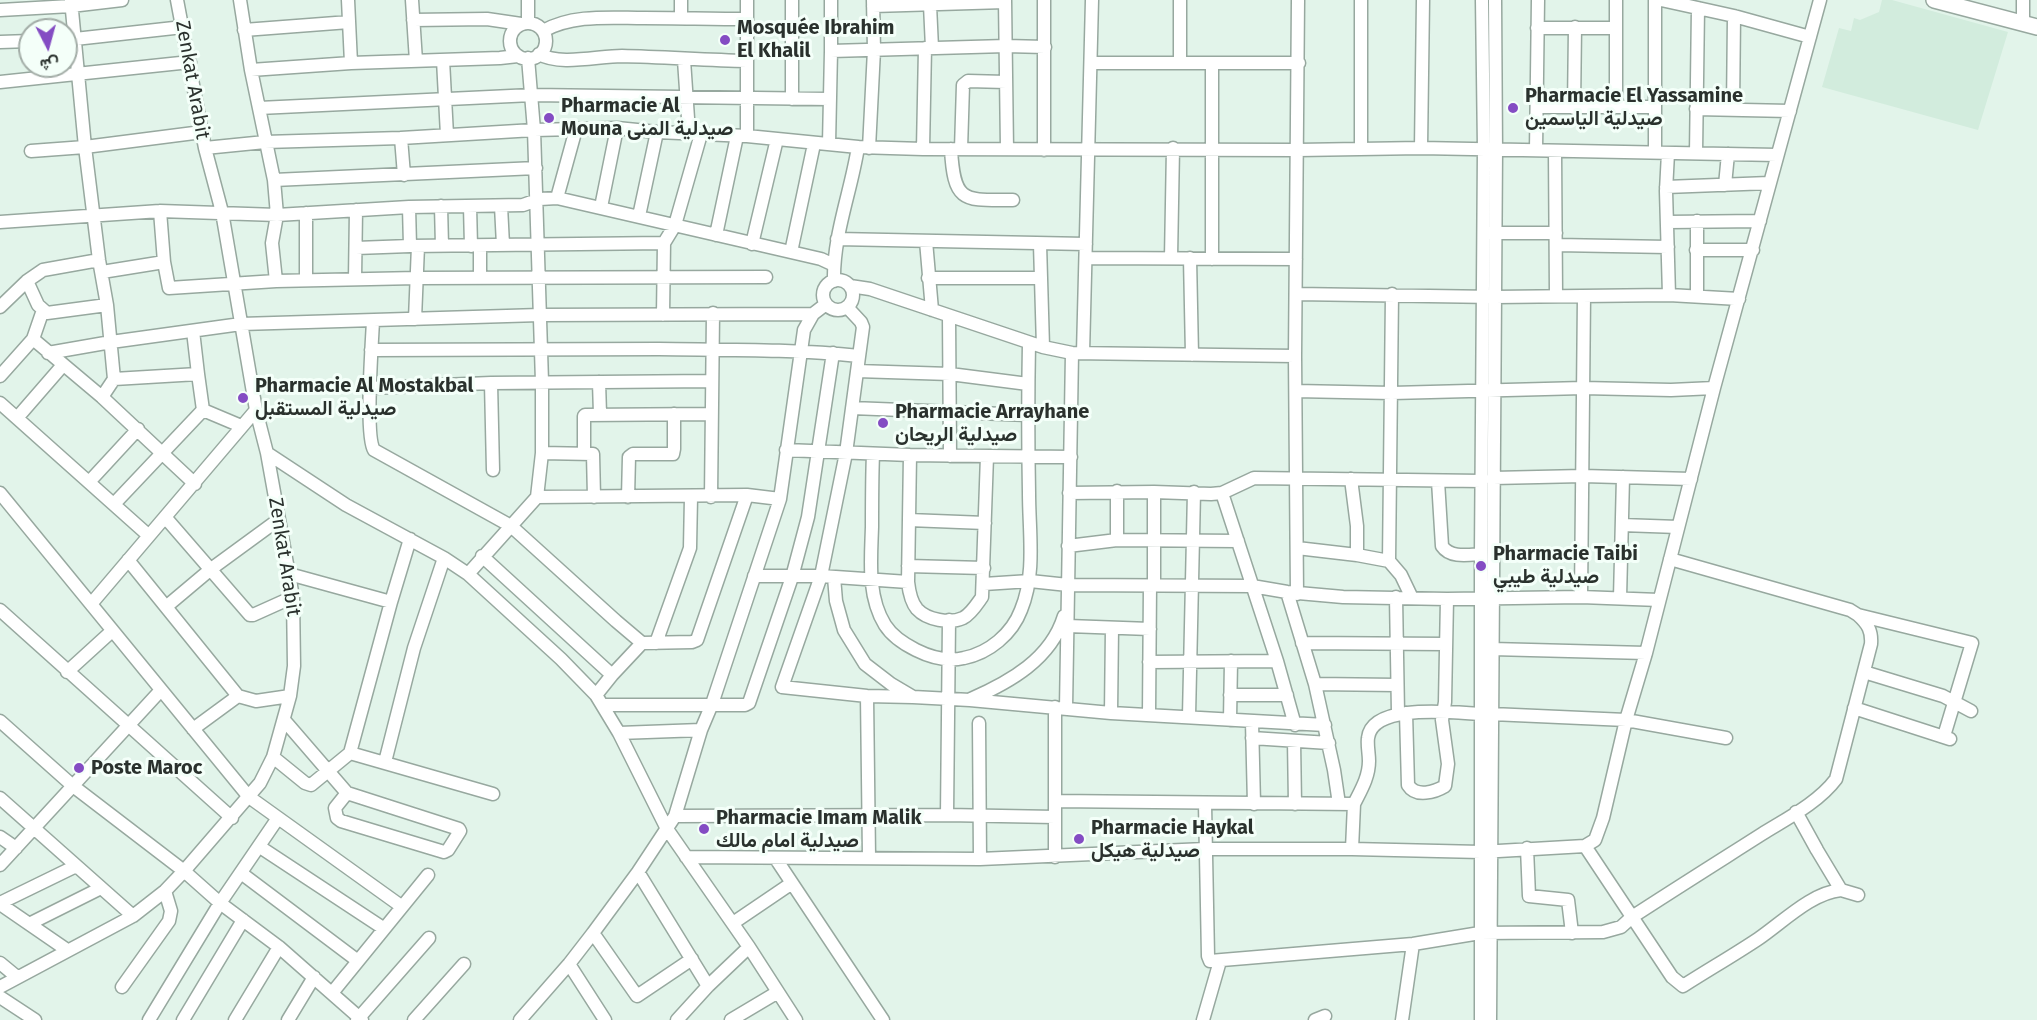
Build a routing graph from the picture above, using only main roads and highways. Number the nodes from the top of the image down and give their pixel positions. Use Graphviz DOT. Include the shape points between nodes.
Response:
graph roads {
  1 [pos="1934,0"];
  2 [pos="2030,26"];
  1 -- 2 [label="main road"];
}
